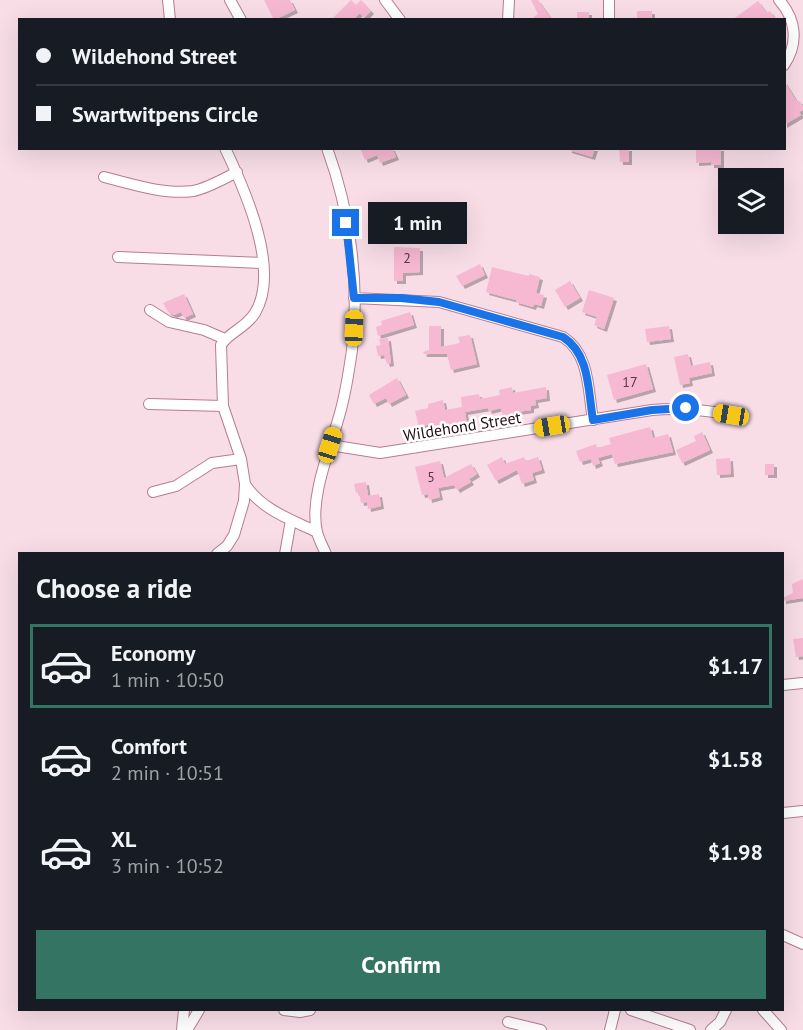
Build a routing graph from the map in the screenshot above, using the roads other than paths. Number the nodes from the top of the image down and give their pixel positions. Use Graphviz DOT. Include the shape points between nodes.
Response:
graph roads {
  1 [pos="168,0"];
  2 [pos="230,0"];
  3 [pos="385,0"];
  4 [pos="509,0"];
  5 [pos="609,0"];
  6 [pos="779,0"];
  7 [pos="170,18"];
  8 [pos="240,18"];
  9 [pos="398,18"];
  10 [pos="508,18"];
  11 [pos="609,18"];
  12 [pos="786,62"];
  13 [pos="226,150"];
  14 [pos="328,150"];
  15 [pos="237,172"];
  16 [pos="104,177"];
  17 [pos="118,257"];
  18 [pos="263,263"];
  19 [pos="354,298"];
  20 [pos="150,310"];
  21 [pos="225,339"];
  22 [pos="149,404"];
  23 [pos="223,406"];
  24 [pos="741,417"];
  25 [pos="593,420"];
  26 [pos="330,445"];
  27 [pos="241,459"];
  28 [pos="245,484"];
  29 [pos="153,492"];
  30 [pos="291,520"];
  31 [pos="317,532"];
  32 [pos="220,552"];
  33 [pos="285,552"];
  34 [pos="325,552"];
  35 [pos="803,683"];
  36 [pos="784,685"];
  37 [pos="803,811"];
  38 [pos="784,813"];
  39 [pos="784,935"];
  40 [pos="803,944"];
  41 [pos="184,1011"];
  42 [pos="198,1011"];
  43 [pos="614,1011"];
  44 [pos="634,1011"];
  45 [pos="726,1011"];
  46 [pos="764,1011"];
  47 [pos="511,1025"];
  48 [pos="182,1030"];
  49 [pos="187,1030"];
  50 [pos="541,1030"];
  51 [pos="610,1030"];
  52 [pos="690,1030"];
  53 [pos="711,1030"];
  54 [pos="781,1030"];
  1 -- 7 [label="street"];
  2 -- 8 [label="street"];
  3 -- 9 [label="street"];
  4 -- 10 [label="street"];
  5 -- 11 [label="street"];
  6 -- 12 [label="street" via="794,25 791,54"];
  13 -- 15 [label="street"];
  14 -- 19 [label="street" via="346,223"];
  15 -- 16 [label="street" via="193,191 154,188"];
  15 -- 18 [label="street" via="257,228"];
  17 -- 18 [label="street"];
  18 -- 21 [label="street" via="265,275 256,311 242,329"];
  19 -- 25 [label="street" via="439,302 563,337 582,358"];
  19 -- 26 [label="street" via="348,379"];
  20 -- 21 [label="street" via="169,322"];
  21 -- 23 [label="street" via="220,352"];
  22 -- 23 [label="street"];
  23 -- 27 [label="street"];
  24 -- 25 [label="street, Wildehond Street" via="671,408"];
  25 -- 26 [label="street, Wildehond Street" via="380,453"];
  26 -- 31 [label="street" via="317,500"];
  27 -- 28 [label="street"];
  27 -- 29 [label="street" via="212,463 176,486"];
  28 -- 30 [label="street" via="261,503"];
  28 -- 32 [label="street" via="234,535"];
  30 -- 31 [label="street"];
  30 -- 33 [label="street"];
  31 -- 34 [label="street"];
  35 -- 36 [label="street"];
  37 -- 38 [label="street"];
  39 -- 40 [label="street"];
  41 -- 48 [label="street"];
  42 -- 49 [label="street"];
  43 -- 51 [label="street"];
  44 -- 52 [label="street"];
  45 -- 53 [label="street"];
  46 -- 54 [label="street"];
  47 -- 50 [label="street"];
}
